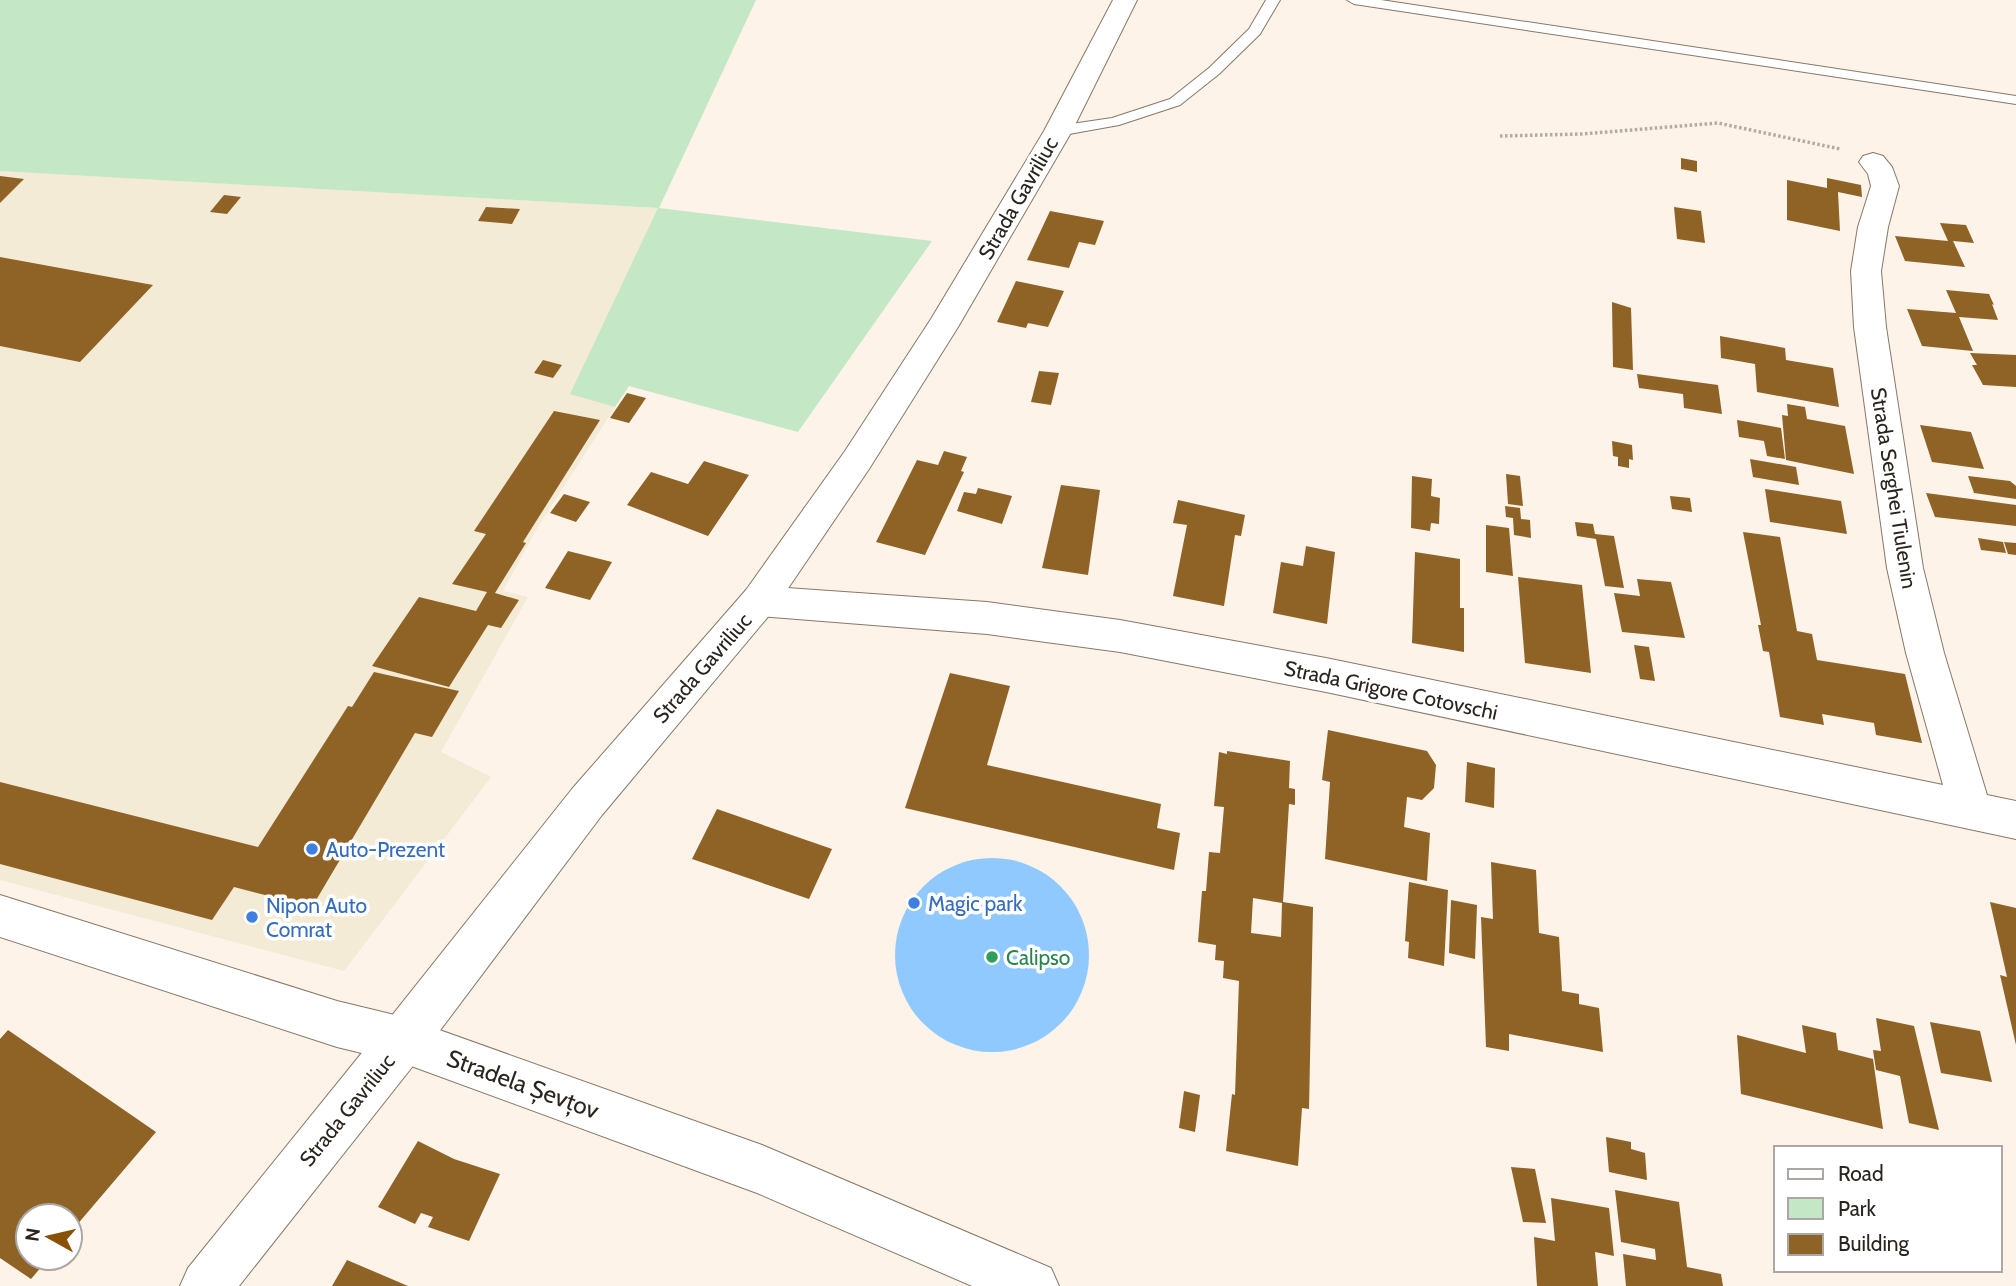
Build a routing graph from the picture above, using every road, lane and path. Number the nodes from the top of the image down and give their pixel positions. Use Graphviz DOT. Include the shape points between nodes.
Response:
graph roads {
  1 [pos="1125,0"];
  2 [pos="1273,0"];
  3 [pos="1354,0"];
  4 [pos="2016,100"];
  5 [pos="1058,131"];
  6 [pos="1500,136"];
  7 [pos="1873,162"];
  8 [pos="760,601"];
  9 [pos="1971,811"];
  10 [pos="2016,820"];
  11 [pos="0,916"];
  12 [pos="403,1040"];
  13 [pos="206,1286"];
  14 [pos="1033,1286"];
  1 -- 5 [label="street, Strada Gavriliuc"];
  2 -- 5 [label="lane" via="1255,31 1175,102 1114,122"];
  3 -- 4 [label="lane"];
  5 -- 8 [label="street, Strada Gavriliuc" via="942,327"];
  6 -- 7 [label="path" via="1718,123 1847,151"];
  7 -- 9 [label="street, Strada Serghei Tiulenin" via="1885,186 1866,271 1869,316 1903,554 1925,653"];
  8 -- 9 [label="street, Strada Grigore Cotovschi" via="987,618 1120,636"];
  8 -- 12 [label="street, Strada Gavriliuc" via="587,802"];
  9 -- 10 [label="street, Strada Grigore Cotovschi"];
  11 -- 12 [label="street, Stradela Șevțov" via="337,1024"];
  12 -- 13 [label="street, Strada Gavriliuc"];
  12 -- 14 [label="street, Stradela Șevțov" via="762,1170"];
}
